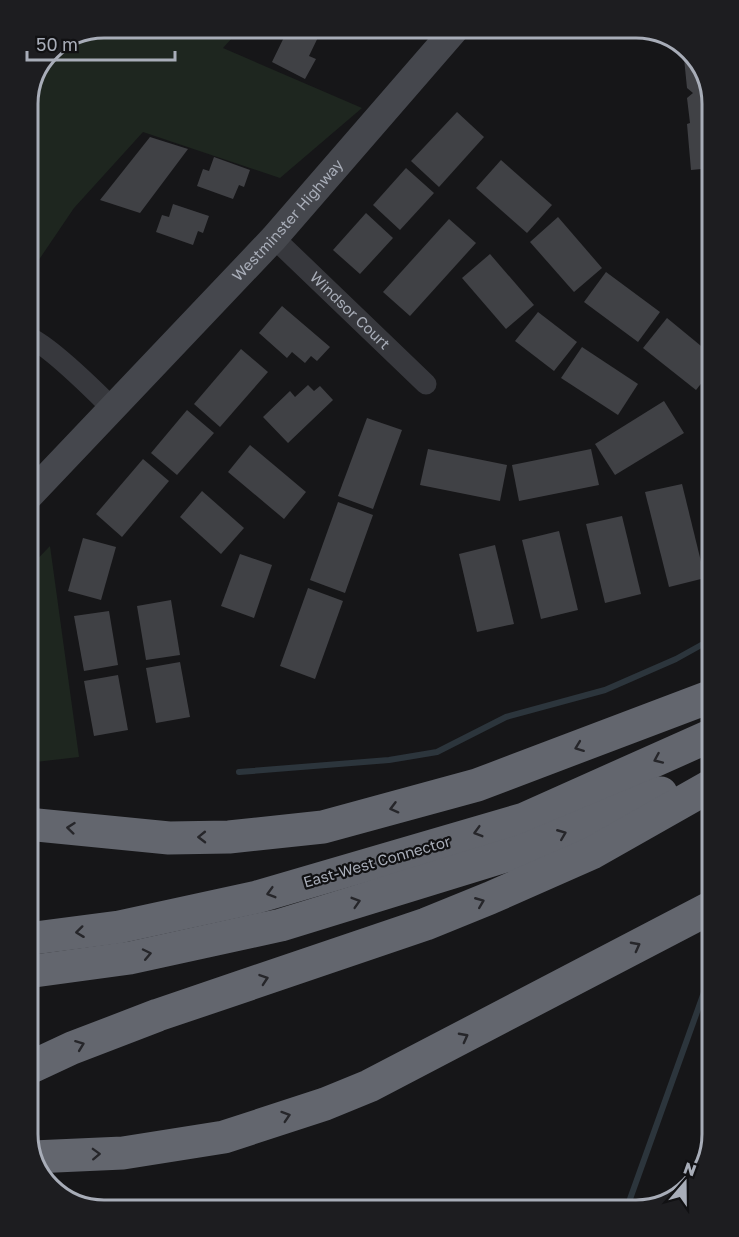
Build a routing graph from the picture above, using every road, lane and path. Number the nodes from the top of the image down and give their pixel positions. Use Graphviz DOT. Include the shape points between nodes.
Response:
graph roads {
  1 [pos="447,38"];
  2 [pos="274,238"];
  3 [pos="38,342"];
  4 [pos="426,384"];
  5 [pos="113,409"];
  6 [pos="38,487"];
  7 [pos="702,700"];
  8 [pos="702,739"];
  9 [pos="702,776"];
  10 [pos="702,791"];
  11 [pos="38,825"];
  12 [pos="702,912"];
  13 [pos="38,938"];
  14 [pos="38,971"];
  15 [pos="38,1064"];
  16 [pos="42,1157"];
  1 -- 2 [label="main road, Westminster Highway"];
  2 -- 4 [label="street, Windsor Court"];
  2 -- 5 [label="main road, Westminster Highway"];
  3 -- 5 [label="street"];
  5 -- 6 [label="main road, Westminster Highway"];
  7 -- 11 [label="highway, one-way" via="477,785 323,827 229,837 169,838"];
  8 -- 13 [label="highway, East-West Connector, one-way" via="524,819 257,897 119,927"];
  14 -- 9 [label="highway, East-West Connector, one-way" via="130,958 281,925 525,850"];
  15 -- 10 [label="highway, one-way" via="158,1015 426,924 490,898 592,853"];
  16 -- 12 [label="highway, one-way" via="123,1153 224,1137 325,1104 369,1086"];
}
